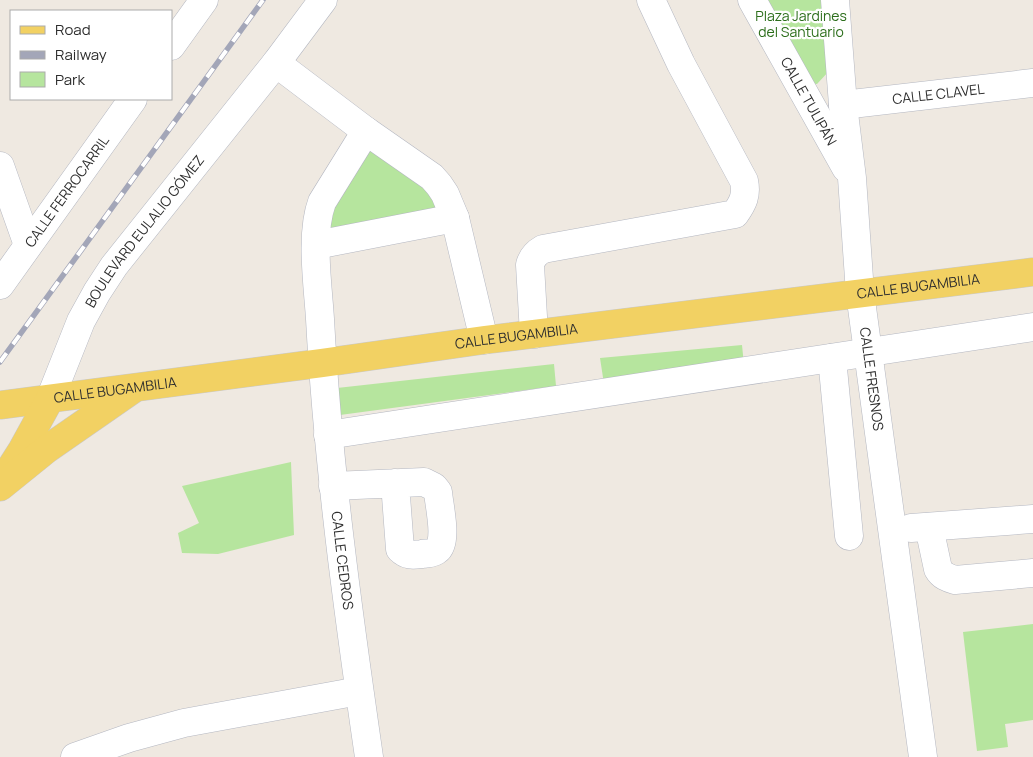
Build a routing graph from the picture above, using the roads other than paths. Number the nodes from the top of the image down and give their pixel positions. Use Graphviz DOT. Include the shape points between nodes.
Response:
graph roads {
  1 [pos="323,0"];
  2 [pos="651,0"];
  3 [pos="752,0"];
  4 [pos="835,0"];
  5 [pos="192,7"];
  6 [pos="172,44"];
  7 [pos="276,63"];
  8 [pos="1033,83"];
  9 [pos="132,100"];
  10 [pos="843,105"];
  11 [pos="366,132"];
  12 [pos="0,166"];
  13 [pos="852,178"];
  14 [pos="455,218"];
  15 [pos="28,245"];
  16 [pos="316,245"];
  17 [pos="1033,272"];
  18 [pos="0,285"];
  19 [pos="860,293"];
  20 [pos="1033,327"];
  21 [pos="534,334"];
  22 [pos="484,340"];
  23 [pos="868,353"];
  24 [pos="832,358"];
  25 [pos="322,364"];
  26 [pos="136,388"];
  27 [pos="50,399"];
  28 [pos="0,405"];
  29 [pos="328,435"];
  30 [pos="0,450"];
  31 [pos="395,483"];
  32 [pos="0,484"];
  33 [pos="333,486"];
  34 [pos="1033,519"];
  35 [pos="929,526"];
  36 [pos="892,530"];
  37 [pos="849,536"];
  38 [pos="1033,573"];
  39 [pos="359,691"];
  40 [pos="75,757"];
  41 [pos="369,757"];
  42 [pos="923,757"];
  1 -- 7 [label="street, BOULEVARD EULALIO GÓMEZ"];
  2 -- 21 [label="street" via="681,64 744,181 745,199 735,214 538,252 530,265"];
  3 -- 13 [label="street, CALLE TULIPÁN"];
  4 -- 10 [label="street, CALLE FRESNOS"];
  5 -- 6 [label="street"];
  7 -- 11 [label="street"];
  7 -- 27 [label="street, BOULEVARD EULALIO GÓMEZ" via="110,272 81,321"];
  8 -- 10 [label="street, CALLE CLAVEL"];
  9 -- 15 [label="street, CALLE FERROCARRIL"];
  10 -- 13 [label="street, CALLE FRESNOS"];
  11 -- 14 [label="street" via="432,177 445,194"];
  11 -- 16 [label="street, CALLE CEDROS" via="319,208"];
  12 -- 15 [label="street"];
  13 -- 19 [label="street, CALLE FRESNOS"];
  14 -- 16 [label="street"];
  14 -- 22 [label="street"];
  15 -- 18 [label="street, CALLE FERROCARRIL"];
  16 -- 25 [label="street, CALLE CEDROS"];
  17 -- 19 [label="main road, CALLE BUGAMBILIA"];
  19 -- 21 [label="main road, CALLE BUGAMBILIA"];
  19 -- 23 [label="street, CALLE FRESNOS"];
  20 -- 23 [label="street"];
  21 -- 22 [label="main road, CALLE BUGAMBILIA"];
  22 -- 25 [label="main road, CALLE BUGAMBILIA"];
  23 -- 24 [label="street"];
  23 -- 36 [label="street, CALLE FRESNOS"];
  24 -- 29 [label="street"];
  24 -- 37 [label="street"];
  25 -- 26 [label="main road, CALLE BUGAMBILIA"];
  25 -- 29 [label="street, CALLE CEDROS"];
  26 -- 27 [label="main road, CALLE BUGAMBILIA"];
  26 -- 32 [label="main road"];
  27 -- 28 [label="main road, CALLE BUGAMBILIA"];
  27 -- 32 [label="main road, BOULEVARD EULALIO GÓMEZ"];
  29 -- 33 [label="street, CALLE CEDROS"];
  30 -- 32 [label="main road"];
  31 -- 33 [label="street"];
  33 -- 39 [label="street, CALLE CEDROS"];
  34 -- 35 [label="street"];
  35 -- 36 [label="street"];
  35 -- 38 [label="street" via="938,569 949,579"];
  36 -- 42 [label="street, CALLE FRESNOS"];
  39 -- 40 [label="street" via="184,723"];
  39 -- 41 [label="street, CALLE CEDROS"];
}
